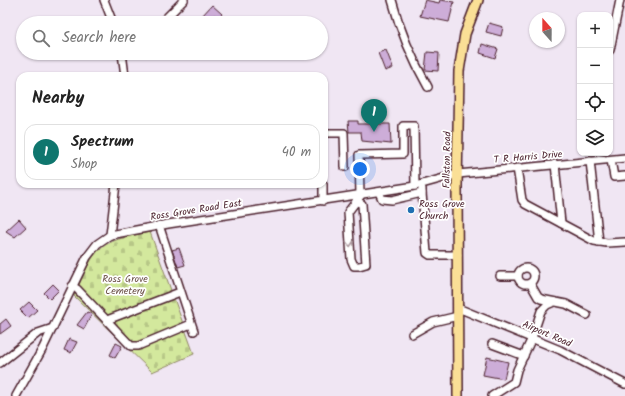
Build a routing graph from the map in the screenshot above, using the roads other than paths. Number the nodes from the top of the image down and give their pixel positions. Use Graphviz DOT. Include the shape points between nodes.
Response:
graph roads {
  1 [pos="104,0"];
  2 [pos="184,0"];
  3 [pos="392,0"];
  4 [pos="478,0"];
  5 [pos="620,0"];
  6 [pos="111,16"];
  7 [pos="168,16"];
  8 [pos="610,48"];
  9 [pos="123,60"];
  10 [pos="124,72"];
  11 [pos="428,87"];
  12 [pos="328,133"];
  13 [pos="403,154"];
  14 [pos="414,154"];
  15 [pos="625,158"];
  16 [pos="611,160"];
  17 [pos="590,161"];
  18 [pos="554,164"];
  19 [pos="345,168"];
  20 [pos="517,168"];
  21 [pos="458,174"];
  22 [pos="625,176"];
  23 [pos="418,185"];
  24 [pos="116,188"];
  25 [pos="323,188"];
  26 [pos="378,192"];
  27 [pos="422,194"];
  28 [pos="360,199"];
  29 [pos="323,201"];
  30 [pos="561,223"];
  31 [pos="159,225"];
  32 [pos="110,235"];
  33 [pos="599,242"];
  34 [pos="625,242"];
  35 [pos="458,255"];
  36 [pos="500,276"];
  37 [pos="518,276"];
  38 [pos="530,283"];
  39 [pos="72,286"];
  40 [pos="180,292"];
  41 [pos="538,297"];
  42 [pos="554,302"];
  43 [pos="542,311"];
  44 [pos="458,312"];
  45 [pos="587,315"];
  46 [pos="107,320"];
  47 [pos="191,324"];
  48 [pos="53,328"];
  49 [pos="194,331"];
  50 [pos="412,334"];
  51 [pos="532,338"];
  52 [pos="492,344"];
  53 [pos="524,356"];
  54 [pos="0,363"];
  55 [pos="625,384"];
  56 [pos="16,396"];
  57 [pos="458,396"];
  58 [pos="492,396"];
  1 -- 6 [label="street"];
  2 -- 7 [label="street"];
  3 -- 11 [label="street" via="402,34"];
  4 -- 21 [label="main road, Fallston Road" via="465,34 459,72"];
  5 -- 8 [label="street"];
  9 -- 10 [label="street"];
  12 -- 19 [label="street" via="344,133"];
  13 -- 14 [label="street"];
  13 -- 14 [label="street" via="403,126 414,126"];
  13 -- 28 [label="street" via="359,155"];
  14 -- 23 [label="street"];
  15 -- 16 [label="street, T R Harris Drive"];
  16 -- 17 [label="street, T R Harris Drive"];
  16 -- 22 [label="street" via="614,177"];
  17 -- 18 [label="street, T R Harris Drive"];
  17 -- 33 [label="street"];
  18 -- 20 [label="street, T R Harris Drive"];
  18 -- 30 [label="street"];
  20 -- 21 [label="street, T R Harris Drive"];
  20 -- 30 [label="street" via="522,200 525,204"];
  21 -- 23 [label="street, Ross Grove Road East"];
  21 -- 35 [label="main road, Fallston Road"];
  23 -- 26 [label="street, Ross Grove Road East"];
  23 -- 27 [label="street"];
  24 -- 32 [label="street"];
  25 -- 29 [label="street"];
  26 -- 27 [label="street" via="382,200"];
  26 -- 28 [label="street, Ross Grove Road East"];
  27 -- 35 [label="street" via="427,253"];
  28 -- 28 [label="street, one-way" via="348,212 354,266 366,264"];
  28 -- 29 [label="street, Ross Grove Road East"];
  29 -- 31 [label="street, Ross Grove Road East"];
  30 -- 33 [label="street"];
  31 -- 32 [label="street, Ross Grove Road East"];
  31 -- 40 [label="street"];
  32 -- 39 [label="street, Ross Grove Road East" via="97,244 87,257"];
  33 -- 34 [label="street"];
  35 -- 44 [label="main road, Fallston Road"];
  36 -- 37 [label="street"];
  37 -- 38 [label="street" via="522,283"];
  37 -- 38 [label="street" via="522,269 531,270 534,276"];
  38 -- 41 [label="street"];
  39 -- 46 [label="street"];
  39 -- 48 [label="street, Ross Grove Road East"];
  40 -- 46 [label="street"];
  40 -- 47 [label="street"];
  41 -- 42 [label="street" via="544,301"];
  41 -- 43 [label="street"];
  42 -- 43 [label="street"];
  42 -- 45 [label="street" via="566,304"];
  43 -- 51 [label="street"];
  44 -- 50 [label="street"];
  44 -- 51 [label="street, Airport Road"];
  44 -- 57 [label="main road, Fallston Road"];
  46 -- 47 [label="street" via="135,347"];
  47 -- 49 [label="street"];
  48 -- 54 [label="street" via="38,333"];
  48 -- 56 [label="street, Ross Grove Road East"];
  51 -- 53 [label="street"];
  51 -- 55 [label="street, Airport Road" via="582,360"];
  52 -- 53 [label="street"];
  53 -- 58 [label="street" via="514,382"];
}
